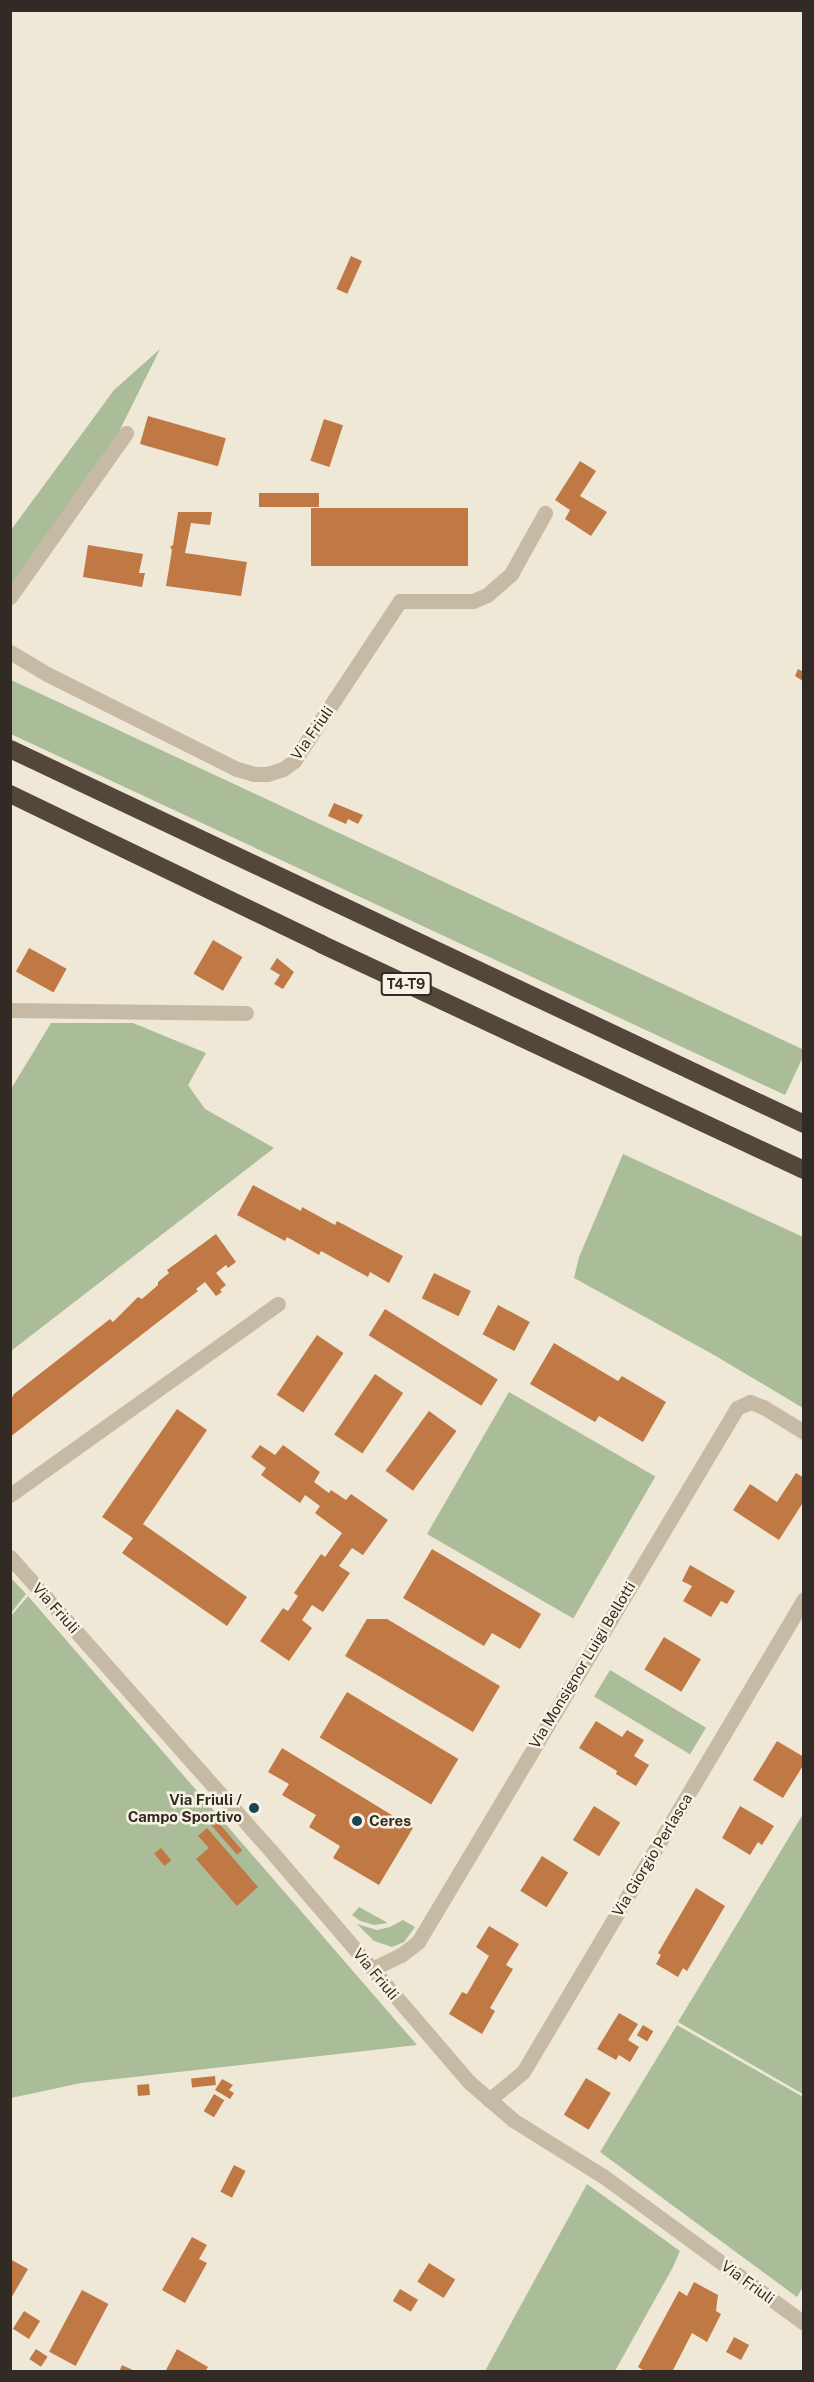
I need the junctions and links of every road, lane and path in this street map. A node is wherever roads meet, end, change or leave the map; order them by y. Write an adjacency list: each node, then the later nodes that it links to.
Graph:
1 (126, 433): 3 (street)
2 (545, 513): 4 (street, Via Friuli)
3 (10, 597)
4 (10, 652)
5 (10, 749): 9 (highway)
6 (10, 794): 10 (highway, T4-T9)
7 (10, 1010): 8 (street)
8 (246, 1013)
9 (804, 1124)
10 (804, 1170)
11 (278, 1304): 13 (street)
12 (804, 1432): 16 (street, Via Monsignor Luigi Bellotti)
13 (10, 1495)
14 (10, 1557): 16 (street, Via Friuli)
15 (804, 1599): 17 (street, Via Giorgio Perlasca)
16 (372, 1970): 17 (street, Via Friuli)
17 (489, 2100): 18 (street, Via Friuli)
18 (804, 2323)

